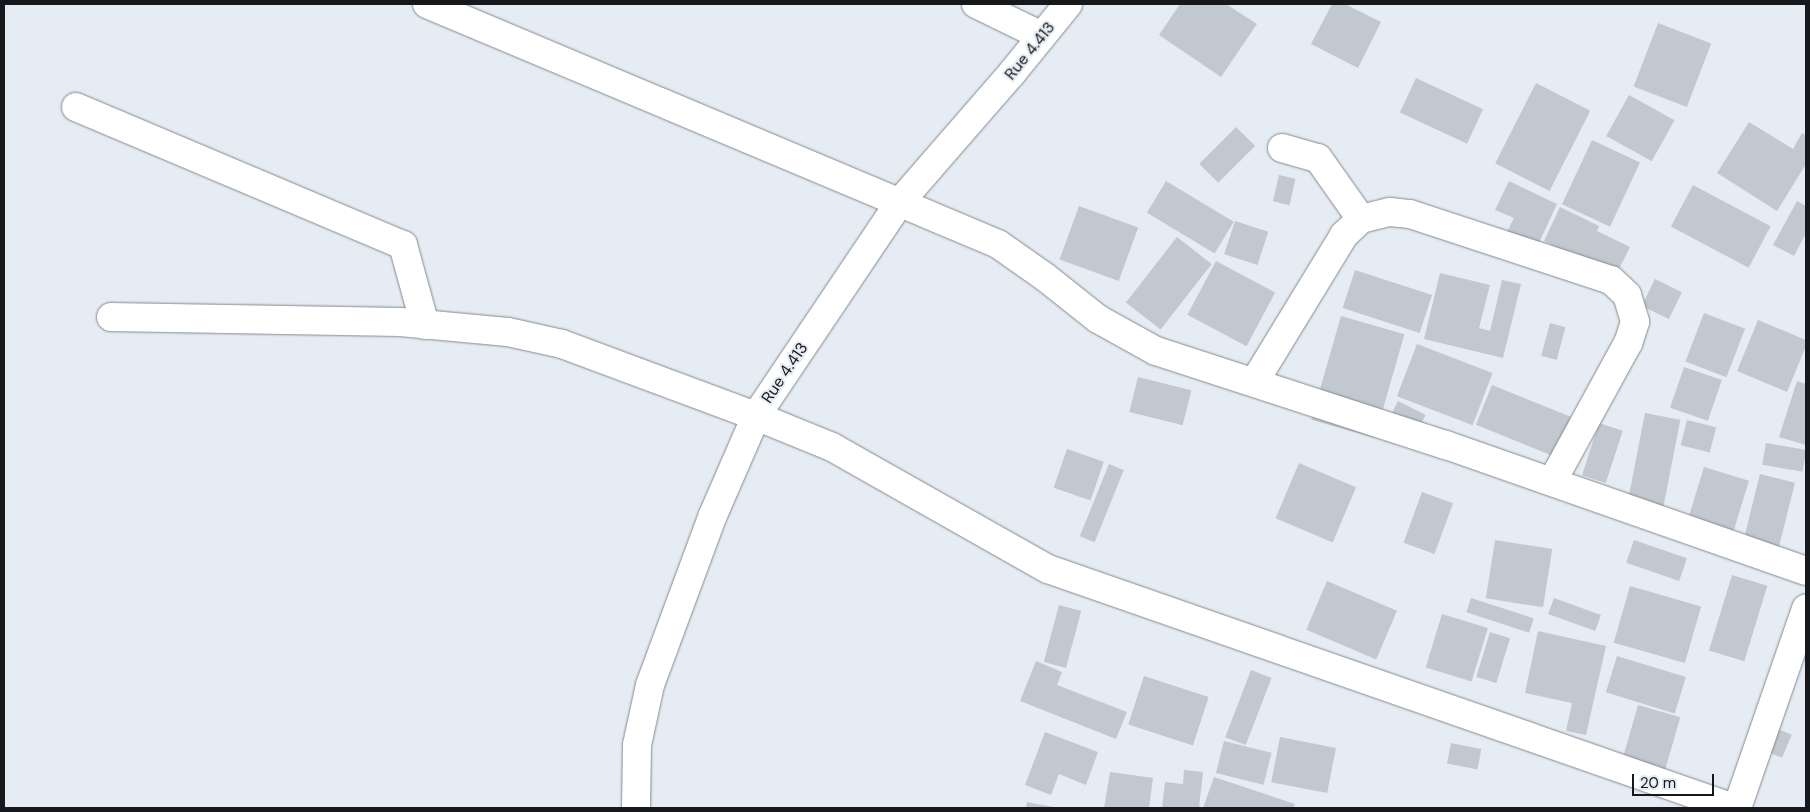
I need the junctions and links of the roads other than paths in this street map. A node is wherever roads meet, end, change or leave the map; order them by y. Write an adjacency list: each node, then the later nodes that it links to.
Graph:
1 (427, 4): 7 (street)
2 (976, 4): 4 (street)
3 (1068, 4): 4 (street, Rue 4.413)
4 (1042, 36): 7 (street, Rue 4.413)
5 (76, 107): 10 (street)
6 (1282, 148): 8 (street)
7 (899, 203): 11 (street); 12 (street, Rue 4.413)
8 (1361, 219): 11 (street); 13 (street)
9 (111, 317): 10 (street)
10 (425, 325): 12 (street)
11 (1255, 381): 13 (street)
12 (756, 416): 16 (street, Rue 4.413); 17 (street)
13 (1552, 482): 14 (street)
14 (1806, 571)
15 (1806, 609): 17 (street)
16 (636, 808)
17 (1735, 808)

